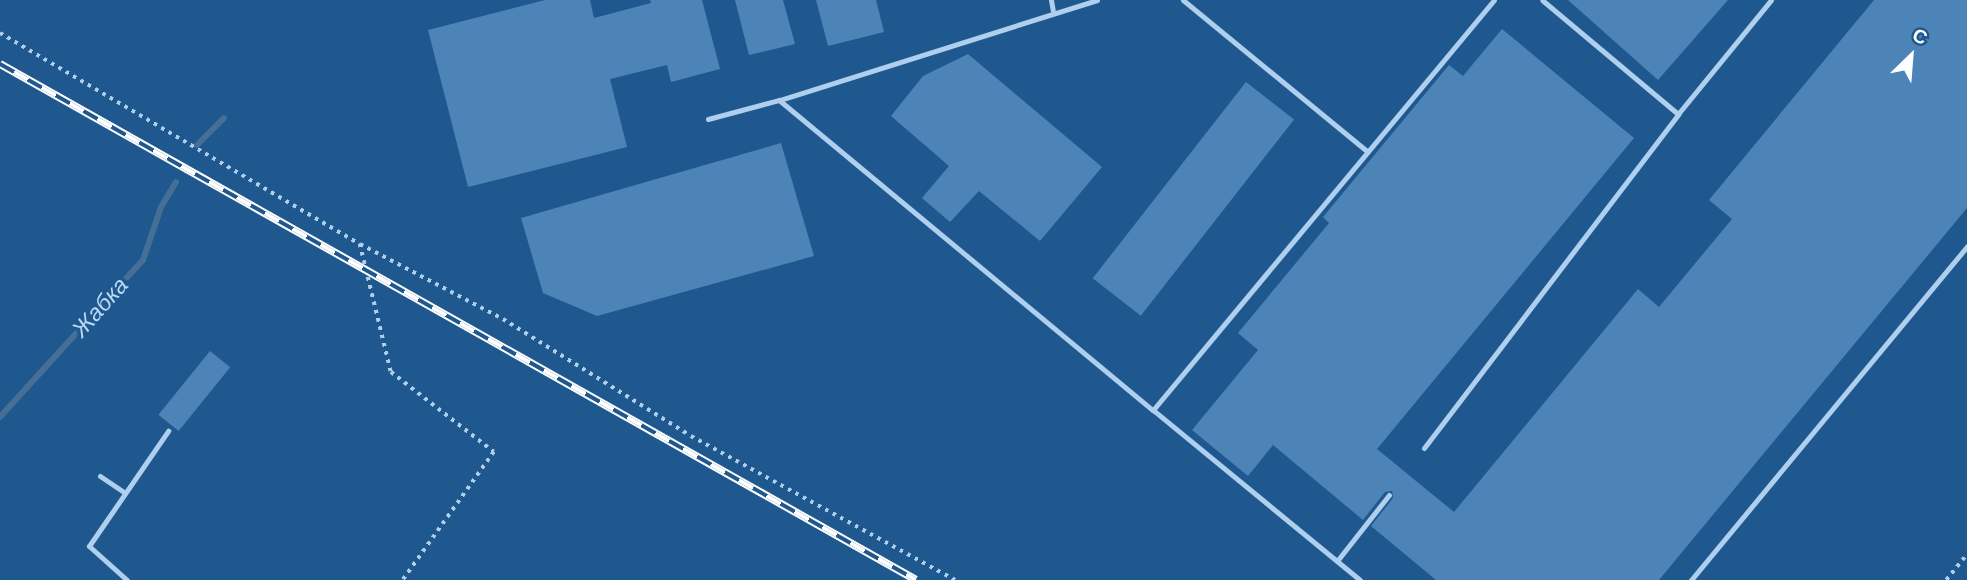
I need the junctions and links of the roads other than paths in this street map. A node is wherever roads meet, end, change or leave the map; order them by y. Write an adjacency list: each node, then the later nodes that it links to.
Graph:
1 (1051, 0): 7 (lane)
2 (1097, 0): 7 (lane)
3 (1183, 0): 11 (lane)
4 (1494, 0): 11 (lane)
5 (1542, 0): 9 (lane)
6 (1771, 0): 9 (lane)
7 (1053, 11): 8 (lane)
8 (779, 100): 10 (lane); 13 (lane)
9 (1678, 114): 15 (lane)
10 (708, 119)
11 (1368, 152): 13 (lane)
12 (1967, 246): 22 (lane)
13 (1153, 410): 19 (lane)
14 (168, 431): 17 (lane)
15 (1424, 447)
16 (100, 476): 17 (lane)
17 (125, 493): 20 (lane)
18 (1389, 495): 19 (lane)
19 (1337, 561): 21 (lane)
20 (127, 580)
21 (1360, 580)
22 (1691, 580)

